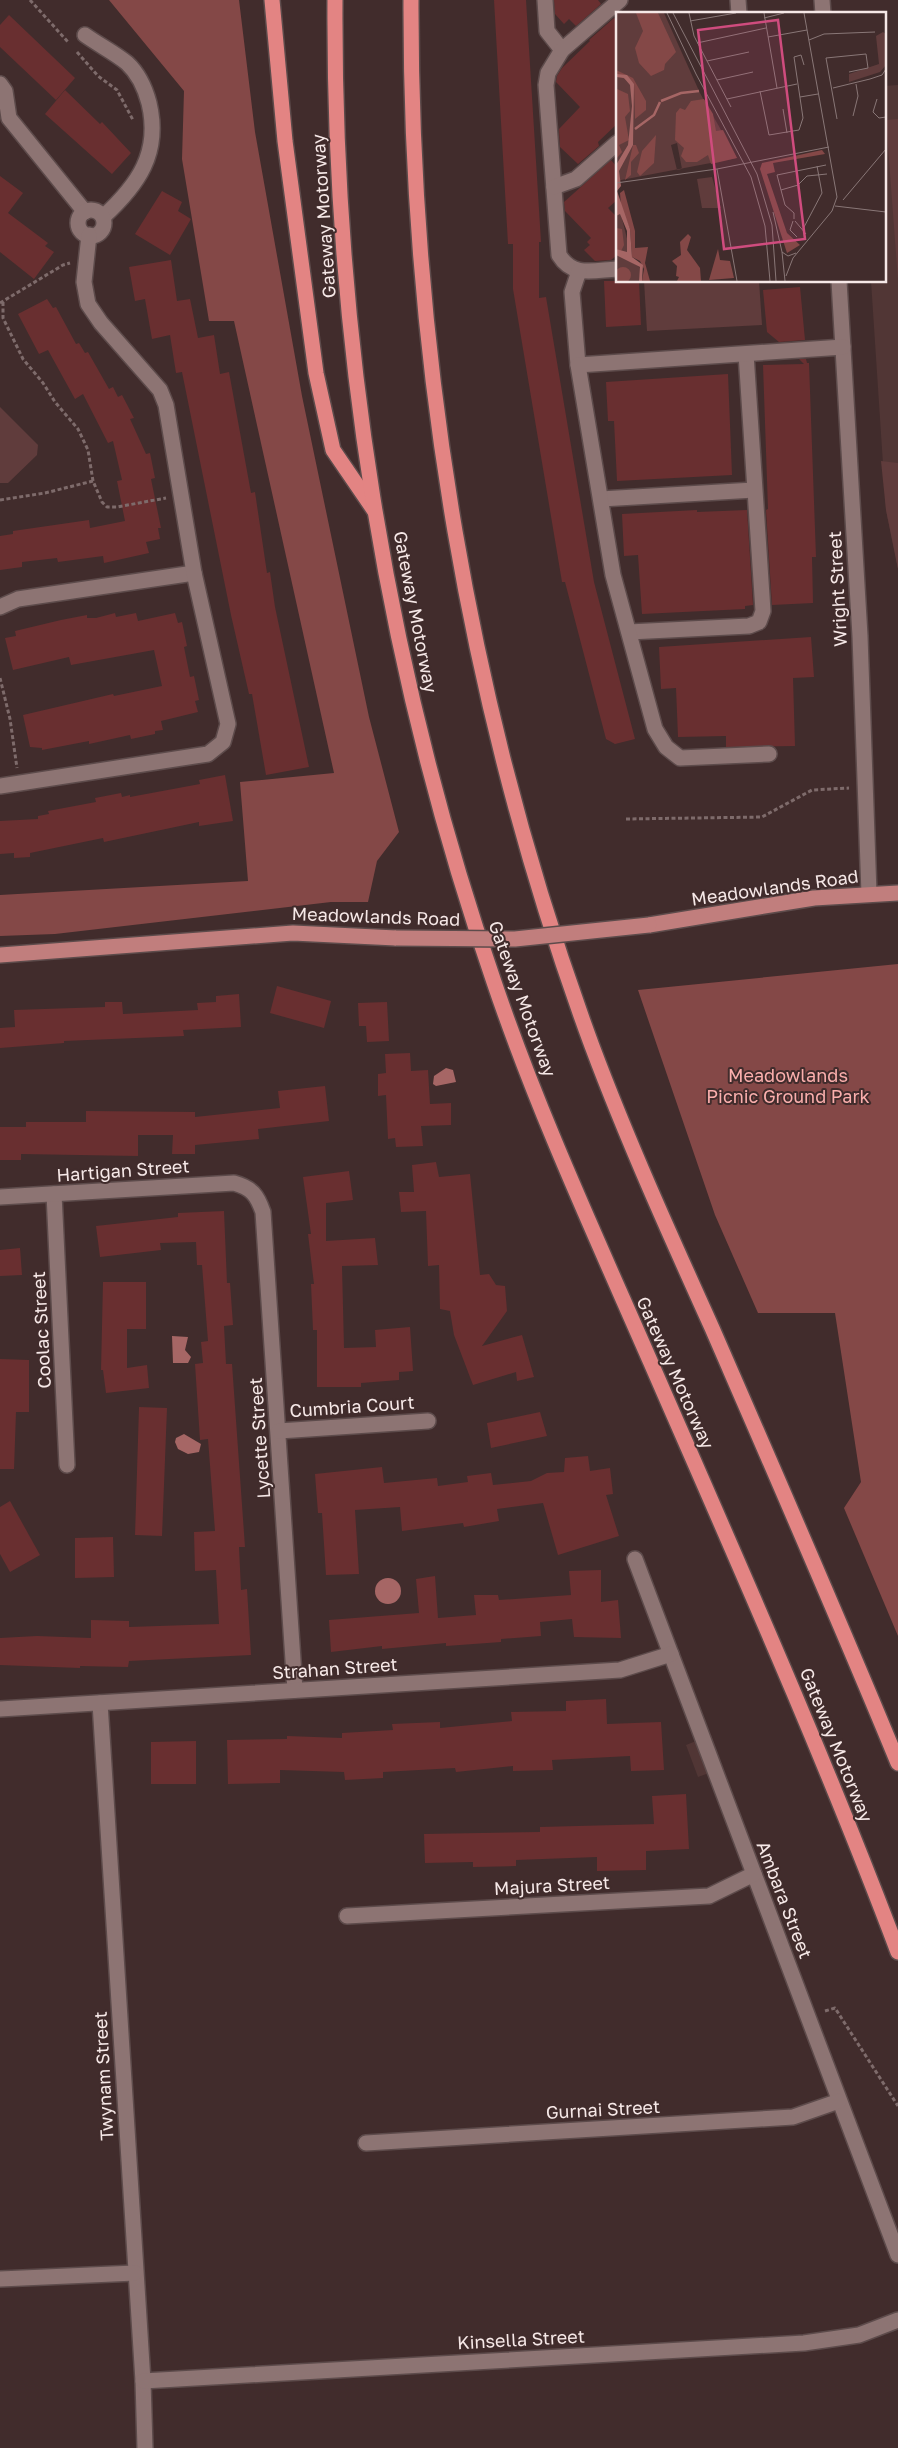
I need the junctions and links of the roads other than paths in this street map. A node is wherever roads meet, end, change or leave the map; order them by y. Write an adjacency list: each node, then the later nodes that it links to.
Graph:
1 (272, 0): 23 (highway)
2 (335, 0): 23 (highway, Gateway Motorway)
3 (410, 0): 43 (highway)
4 (545, 0): 7 (street)
5 (620, 0): 7 (street)
6 (86, 35): 13 (street)
7 (562, 50): 11 (street)
8 (0, 84): 9 (street)
9 (5, 122): 12 (street)
10 (616, 144): 11 (street)
11 (554, 187): 16 (street)
12 (85, 212): 13 (street); 14 (street)
13 (102, 217): 14 (street)
14 (89, 235): 24 (street)
15 (616, 269): 16 (street)
16 (579, 271): 20 (street)
17 (840, 282): 18 (street, Wright Street)
18 (843, 347): 19 (street); 30 (street, Wright Street)
19 (746, 354): 20 (street); 21 (street)
20 (578, 365): 22 (street)
21 (754, 490): 22 (street); 26 (street)
22 (601, 499): 26 (street)
23 (376, 514): 46 (highway, Gateway Motorway)
24 (194, 573): 25 (street); 28 (street)
25 (0, 607)
26 (630, 632): 27 (street)
27 (769, 754)
28 (0, 786)
29 (898, 893): 30 (main road, Meadowlands Road)
30 (869, 894): 31 (main road, Meadowlands Road, bridge)
31 (0, 955)
32 (249, 1187): 33 (street, Hartigan Street); 36 (street, Lycette Street)
33 (54, 1194): 34 (street, Hartigan Street); 37 (street, Coolac Street)
34 (0, 1197)
35 (428, 1421): 36 (street, Cumbria Court)
36 (279, 1431): 40 (street, Lycette Street)
37 (67, 1465)
38 (635, 1559): 39 (street, Ambara Street)
39 (671, 1654): 40 (street, Strahan Street); 44 (street, Ambara Street)
40 (295, 1690): 41 (street, Strahan Street)
41 (100, 1703): 42 (street, Strahan Street); 50 (street, Twynam Street)
42 (0, 1709)
43 (898, 1763)
44 (754, 1874): 45 (street, Majura Street); 47 (street, Ambara Street)
45 (348, 1916)
46 (898, 1952)
47 (839, 2101): 48 (street, Gurnai Street); 49 (street, Ambara Street)
48 (366, 2142)
49 (898, 2255)
50 (135, 2273): 51 (street); 53 (street, Twynam Street)
51 (0, 2279)
52 (898, 2320): 53 (street, Kinsella Street)
53 (143, 2381): 54 (street, Twynam Street)
54 (145, 2448)

